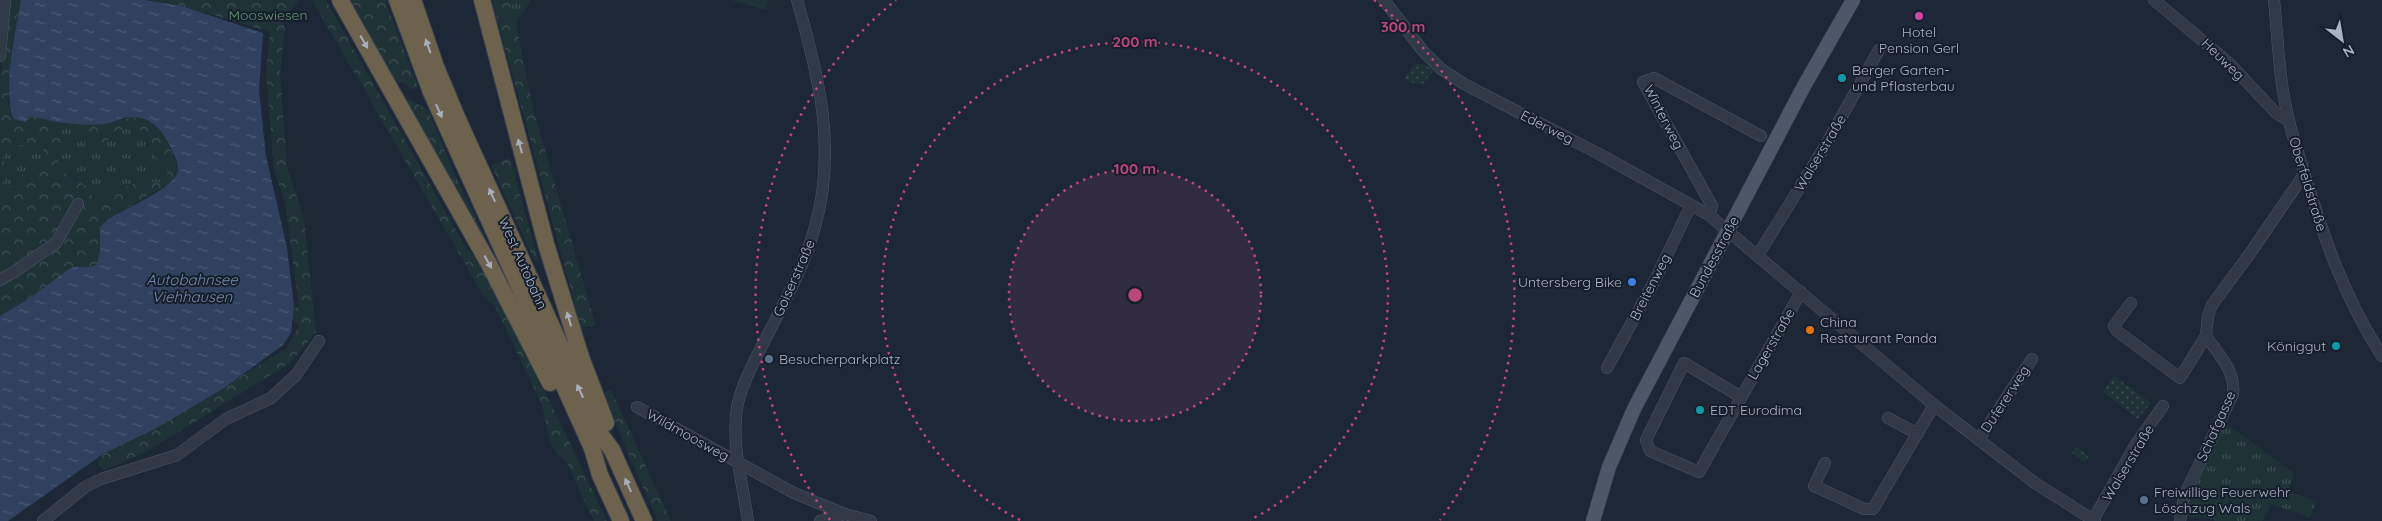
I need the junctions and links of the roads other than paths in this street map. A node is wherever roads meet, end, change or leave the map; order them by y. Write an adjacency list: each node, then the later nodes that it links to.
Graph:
1 (5, 0): 12 (street)
2 (340, 0): 39 (highway, one-way to 39)
3 (397, 0): 39 (highway, West Autobahn, one-way to 39)
4 (413, 0): 36 (highway, West Autobahn, one-way to 4)
5 (482, 0): 36 (highway, one-way to 5)
6 (797, 0): 37 (street, Goiserstraße)
7 (1384, 0): 17 (street, Ederweg)
8 (1853, 0): 19 (main road, Bundesstraße)
9 (2154, 0): 13 (street, Heuweg)
10 (2274, 0): 13 (street, Oberfeldstraße)
11 (1879, 50): 20 (street, Walserstraße)
12 (0, 56)
13 (2289, 121): 15 (street, Oberfeldstraße)
14 (1761, 136): 18 (street, Winterweg)
15 (2304, 173): 24 (street); 26 (street, Oberfeldstraße)
16 (78, 204): 21 (street)
17 (1690, 205): 18 (street, Ederweg); 28 (street, Breitenweg)
18 (1709, 214): 19 (street, Ederweg)
19 (1728, 232): 20 (street, Walserstraße); 47 (main road, Bundesstraße)
20 (1758, 255): 22 (street, Walserstraße)
21 (0, 280)
22 (1801, 292): 29 (street, Lagerstraße); 30 (street, Walserstraße)
23 (2131, 303): 24 (street)
24 (2206, 336): 49 (street, Schafgasse)
25 (319, 341): 41 (street)
26 (2382, 356)
27 (2032, 359): 35 (street, Dufererweg)
28 (1607, 368)
29 (1741, 397): 29 (street, Lagerstraße)
30 (1934, 406): 34 (street); 35 (street, Walserstraße)
31 (2163, 406): 48 (street, Walserstraße)
32 (637, 407): 37 (street, Wildmoosweg)
33 (1888, 418): 34 (street)
34 (1918, 434): 38 (street)
35 (1979, 439): 48 (street, Walserstraße)
36 (612, 450): 43 (highway, West Autobahn, one-way to 36)
37 (738, 463): 40 (street, Wildmoosweg); 44 (street, Goiserstraße)
38 (1825, 463)
39 (600, 475): 42 (highway, West Autobahn)
40 (845, 514): 45 (street); 46 (street, Wildmoosweg)
41 (42, 521)
42 (621, 521)
43 (644, 521)
44 (748, 521)
45 (820, 521)
46 (871, 521)
47 (1593, 521)
48 (2094, 521)
49 (2180, 521)

